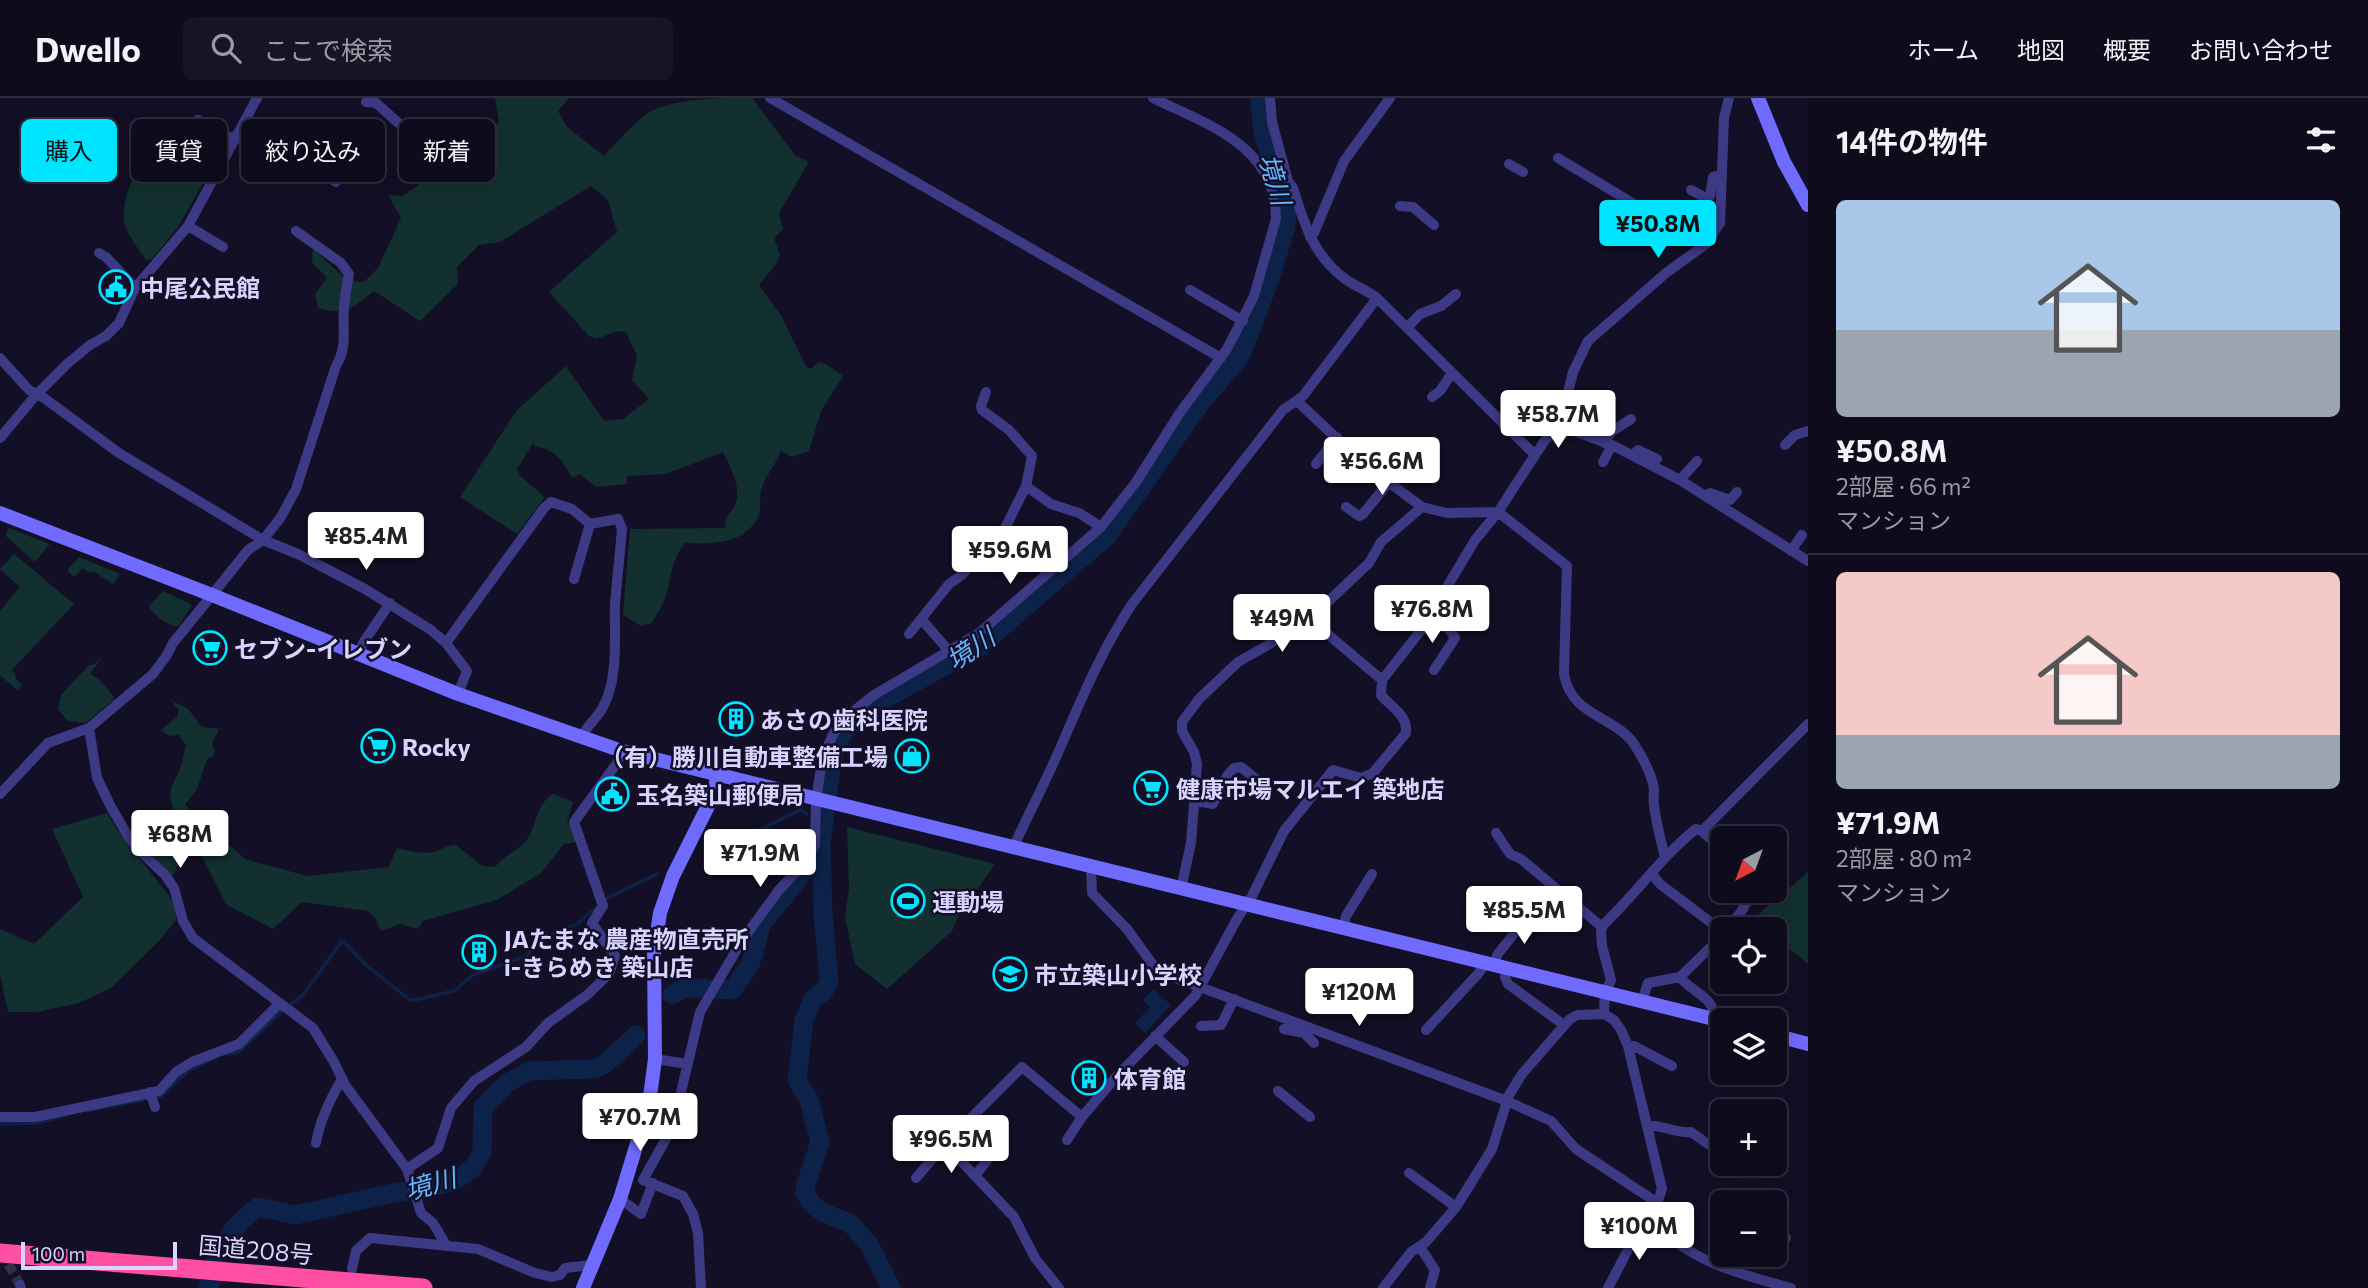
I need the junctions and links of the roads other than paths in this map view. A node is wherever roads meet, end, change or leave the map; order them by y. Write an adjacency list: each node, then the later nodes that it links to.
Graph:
1 (257, 98): 11 (street)
2 (770, 98): 36 (street)
3 (1153, 98): 18 (street)
4 (1270, 98): 17 (street)
5 (1390, 98): 25 (street)
6 (1729, 98): 16 (street)
7 (1758, 98): 20 (street)
8 (366, 102): 9 (street)
9 (399, 123)
10 (227, 136): 11 (street)
11 (236, 137): 12 (street); 23 (street)
12 (241, 138)
13 (1558, 158): 27 (street)
14 (1509, 164): 15 (street)
15 (1523, 172)
16 (1723, 178): 19 (street); 27 (street)
17 (1286, 182): 18 (street); 25 (street)
18 (1272, 188): 33 (street)
19 (1691, 190)
20 (1808, 205)
21 (1400, 206): 22 (street)
22 (1434, 225)
23 (188, 226): 26 (street); 29 (street)
24 (296, 230): 67 (street)
25 (1310, 237): 32 (street)
26 (223, 247)
27 (1702, 247): 43 (street)
28 (99, 253): 29 (street)
29 (135, 288): 39 (street)
30 (1190, 290): 33 (street)
31 (1456, 294): 34 (street)
32 (1377, 298): 34 (street); 41 (street)
33 (1243, 321): 36 (street)
34 (1408, 327): 37 (street)
35 (0, 358): 39 (street)
36 (1221, 358): 65 (street)
37 (1452, 373): 40 (street); 49 (street)
38 (986, 392): 57 (street)
39 (36, 395): 46 (street); 67 (street)
40 (1432, 397)
41 (1298, 402): 45 (street); 95 (street)
42 (1631, 419): 47 (street)
43 (1560, 426): 47 (street); 49 (street)
44 (1808, 431): 48 (street)
45 (1337, 437): 54 (street); 56 (street)
46 (0, 438)
47 (1608, 444): 50 (street); 53 (street)
48 (1784, 444)
49 (1535, 455): 62 (street)
50 (1633, 456): 51 (street); 55 (street)
51 (1657, 459)
52 (1697, 461): 55 (street)
53 (1603, 462)
54 (1316, 464)
55 (1681, 480): 59 (street)
56 (1388, 482): 60 (street); 61 (street)
57 (1026, 486): 65 (street); 75 (street)
58 (1737, 492): 59 (street)
59 (1706, 497): 68 (street)
60 (1422, 507): 62 (street); 73 (street)
61 (1346, 508)
62 (1498, 512): 74 (street); 96 (street)
63 (0, 513): 71 (street)
64 (590, 524): 70 (street); 77 (street); 85 (street)
65 (1101, 527): 78 (street)
66 (1802, 535): 68 (street)
67 (262, 540): 71 (street); 72 (street)
68 (1791, 551): 69 (street)
69 (1808, 561)
70 (574, 579)
71 (212, 595): 79 (street); 84 (street)
72 (390, 603): 77 (street); 79 (street)
73 (1317, 612): 81 (street); 91 (street)
74 (1428, 619): 80 (street); 81 (street)
75 (922, 620): 76 (street); 78 (street)
76 (909, 634)
77 (446, 643): 82 (street)
78 (949, 651): 90 (street)
79 (359, 654): 82 (street)
80 (1434, 670)
81 (1382, 680): 101 (street)
82 (458, 694): 85 (street)
83 (1808, 724): 92 (street)
84 (89, 728): 89 (street); 113 (street)
85 (581, 738): 86 (street)
86 (622, 751): 87 (street); 142 (street)
87 (718, 776): 90 (street); 126 (street)
88 (1257, 780): 91 (street)
89 (0, 794)
90 (825, 801): 95 (street); 128 (street)
91 (1196, 801): 100 (street)
92 (1702, 831): 94 (street); 96 (street)
93 (1496, 833): 104 (street)
94 (1710, 838)
95 (1014, 846): 97 (street)
96 (1665, 858): 99 (street)
97 (1091, 866): 100 (street); 109 (street)
98 (1373, 874): 105 (street)
99 (1652, 874): 103 (street); 104 (street)
100 (1181, 889): 101 (street)
101 (1247, 906): 105 (street); 109 (street)
102 (1528, 916): 107 (street)
103 (1710, 924)
104 (1602, 927): 110 (street)
105 (1343, 928): 107 (street)
106 (1710, 946): 108 (street)
107 (1496, 964): 110 (street); 117 (street); 120 (street)
108 (1680, 977): 112 (street); 114 (street)
109 (1200, 988): 111 (street); 121 (street)
110 (1605, 992): 112 (street); 115 (street)
111 (1234, 999): 118 (street); 132 (street)
112 (1642, 1001): 116 (street)
113 (284, 1006): 130 (street); 133 (street)
114 (1714, 1008)
115 (1604, 1014): 117 (street); 125 (street)
116 (1710, 1018)
117 (1564, 1025): 132 (street)
118 (1201, 1026)
119 (1284, 1029): 123 (street)
120 (1426, 1030)
121 (1155, 1036): 127 (street); 134 (street)
122 (1787, 1038): 124 (street)
123 (1314, 1043)
124 (1808, 1044)
125 (1628, 1046): 129 (street); 136 (street)
126 (654, 1059): 128 (street); 147 (street)
127 (1184, 1062)
128 (687, 1064): 146 (street)
129 (1672, 1066)
130 (342, 1079): 138 (street); 142 (street)
131 (1278, 1091): 135 (street)
132 (1507, 1101): 148 (street); 149 (street)
133 (0, 1117)
134 (1082, 1117): 137 (street); 139 (street)
135 (1310, 1117)
136 (1647, 1126): 140 (street); 148 (street)
137 (1068, 1140)
138 (316, 1143)
139 (946, 1144): 144 (street); 145 (street)
140 (1710, 1145)
141 (995, 1150): 144 (street)
142 (407, 1169): 151 (street)
143 (1409, 1172): 149 (street)
144 (975, 1176): 159 (street)
145 (916, 1178)
146 (653, 1183): 147 (street); 158 (street)
147 (620, 1199): 154 (street)
148 (1658, 1204): 150 (street)
149 (1456, 1207): 152 (street)
150 (1652, 1219): 162 (street); 163 (street)
151 (446, 1245): 154 (street); 155 (street)
152 (1420, 1247): 160 (street); 161 (street)
153 (0, 1253): 156 (highway, 国道208号)
154 (591, 1265): 157 (street)
155 (352, 1269)
156 (423, 1288)
157 (583, 1288)
158 (701, 1288)
159 (1059, 1288)
160 (1382, 1288)
161 (1430, 1288)
162 (1608, 1288)
163 (1791, 1288)

